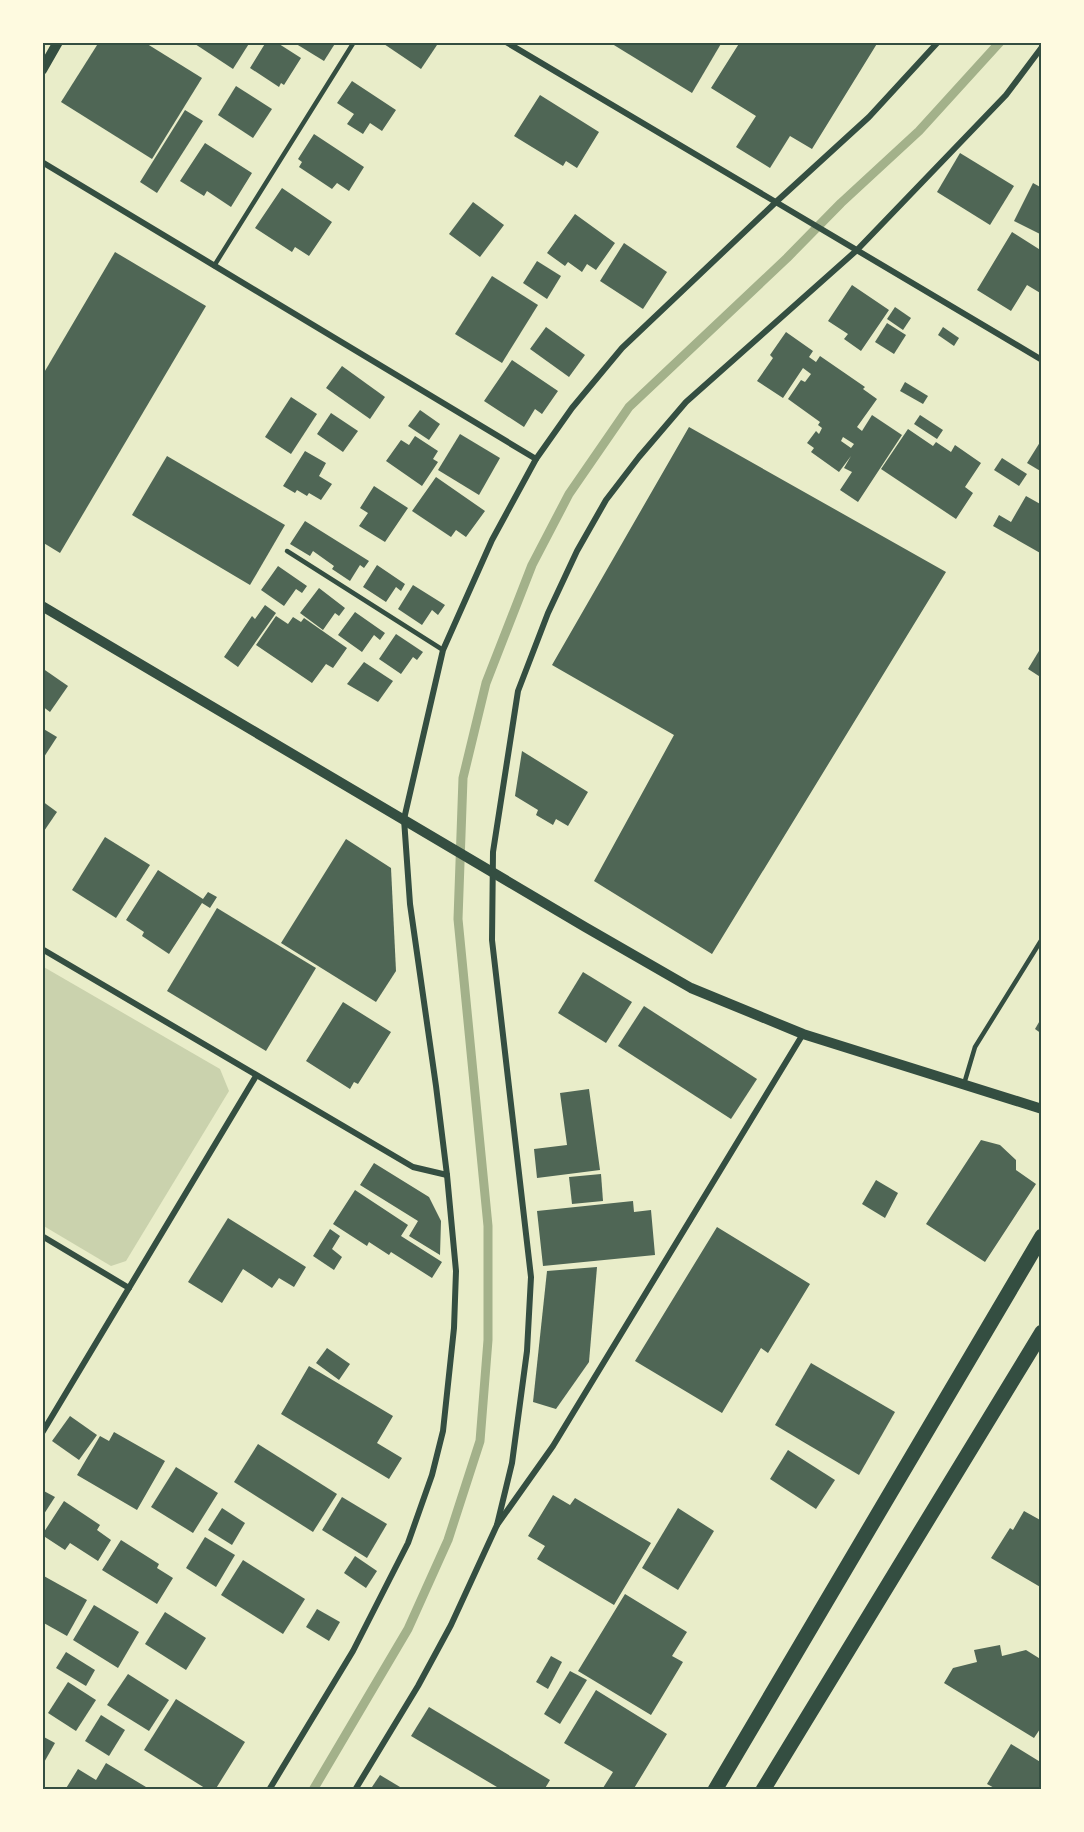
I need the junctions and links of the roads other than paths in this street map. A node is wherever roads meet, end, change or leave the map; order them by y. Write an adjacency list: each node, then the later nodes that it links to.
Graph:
1 (58, 42): 6 (street)
2 (354, 42): 10 (lane)
3 (506, 42): 8 (street)
4 (938, 42): 8 (street)
5 (1042, 47): 9 (street)
6 (42, 70)
7 (42, 162): 10 (street)
8 (776, 202): 9 (street); 12 (street)
9 (857, 250): 11 (street); 17 (street)
10 (214, 266): 12 (street)
11 (1042, 360)
12 (536, 459): 15 (street)
13 (287, 551): 15 (lane)
14 (42, 606): 16 (street)
15 (442, 651): 16 (street)
16 (404, 819): 17 (street); 24 (street)
17 (492, 872): 20 (street); 30 (street)
18 (1042, 939): 22 (lane)
19 (42, 949): 21 (street)
20 (803, 1034): 22 (street); 30 (street)
21 (256, 1076): 24 (street); 27 (street)
22 (964, 1084): 23 (street)
23 (1042, 1109)
24 (447, 1175): 31 (street)
25 (42, 1236): 27 (street)
26 (1042, 1236): 33 (main road)
27 (129, 1288): 29 (street)
28 (1042, 1332): 34 (main road)
29 (42, 1433)
30 (497, 1525): 32 (street)
31 (269, 1790)
32 (355, 1790)
33 (715, 1790)
34 (764, 1790)

